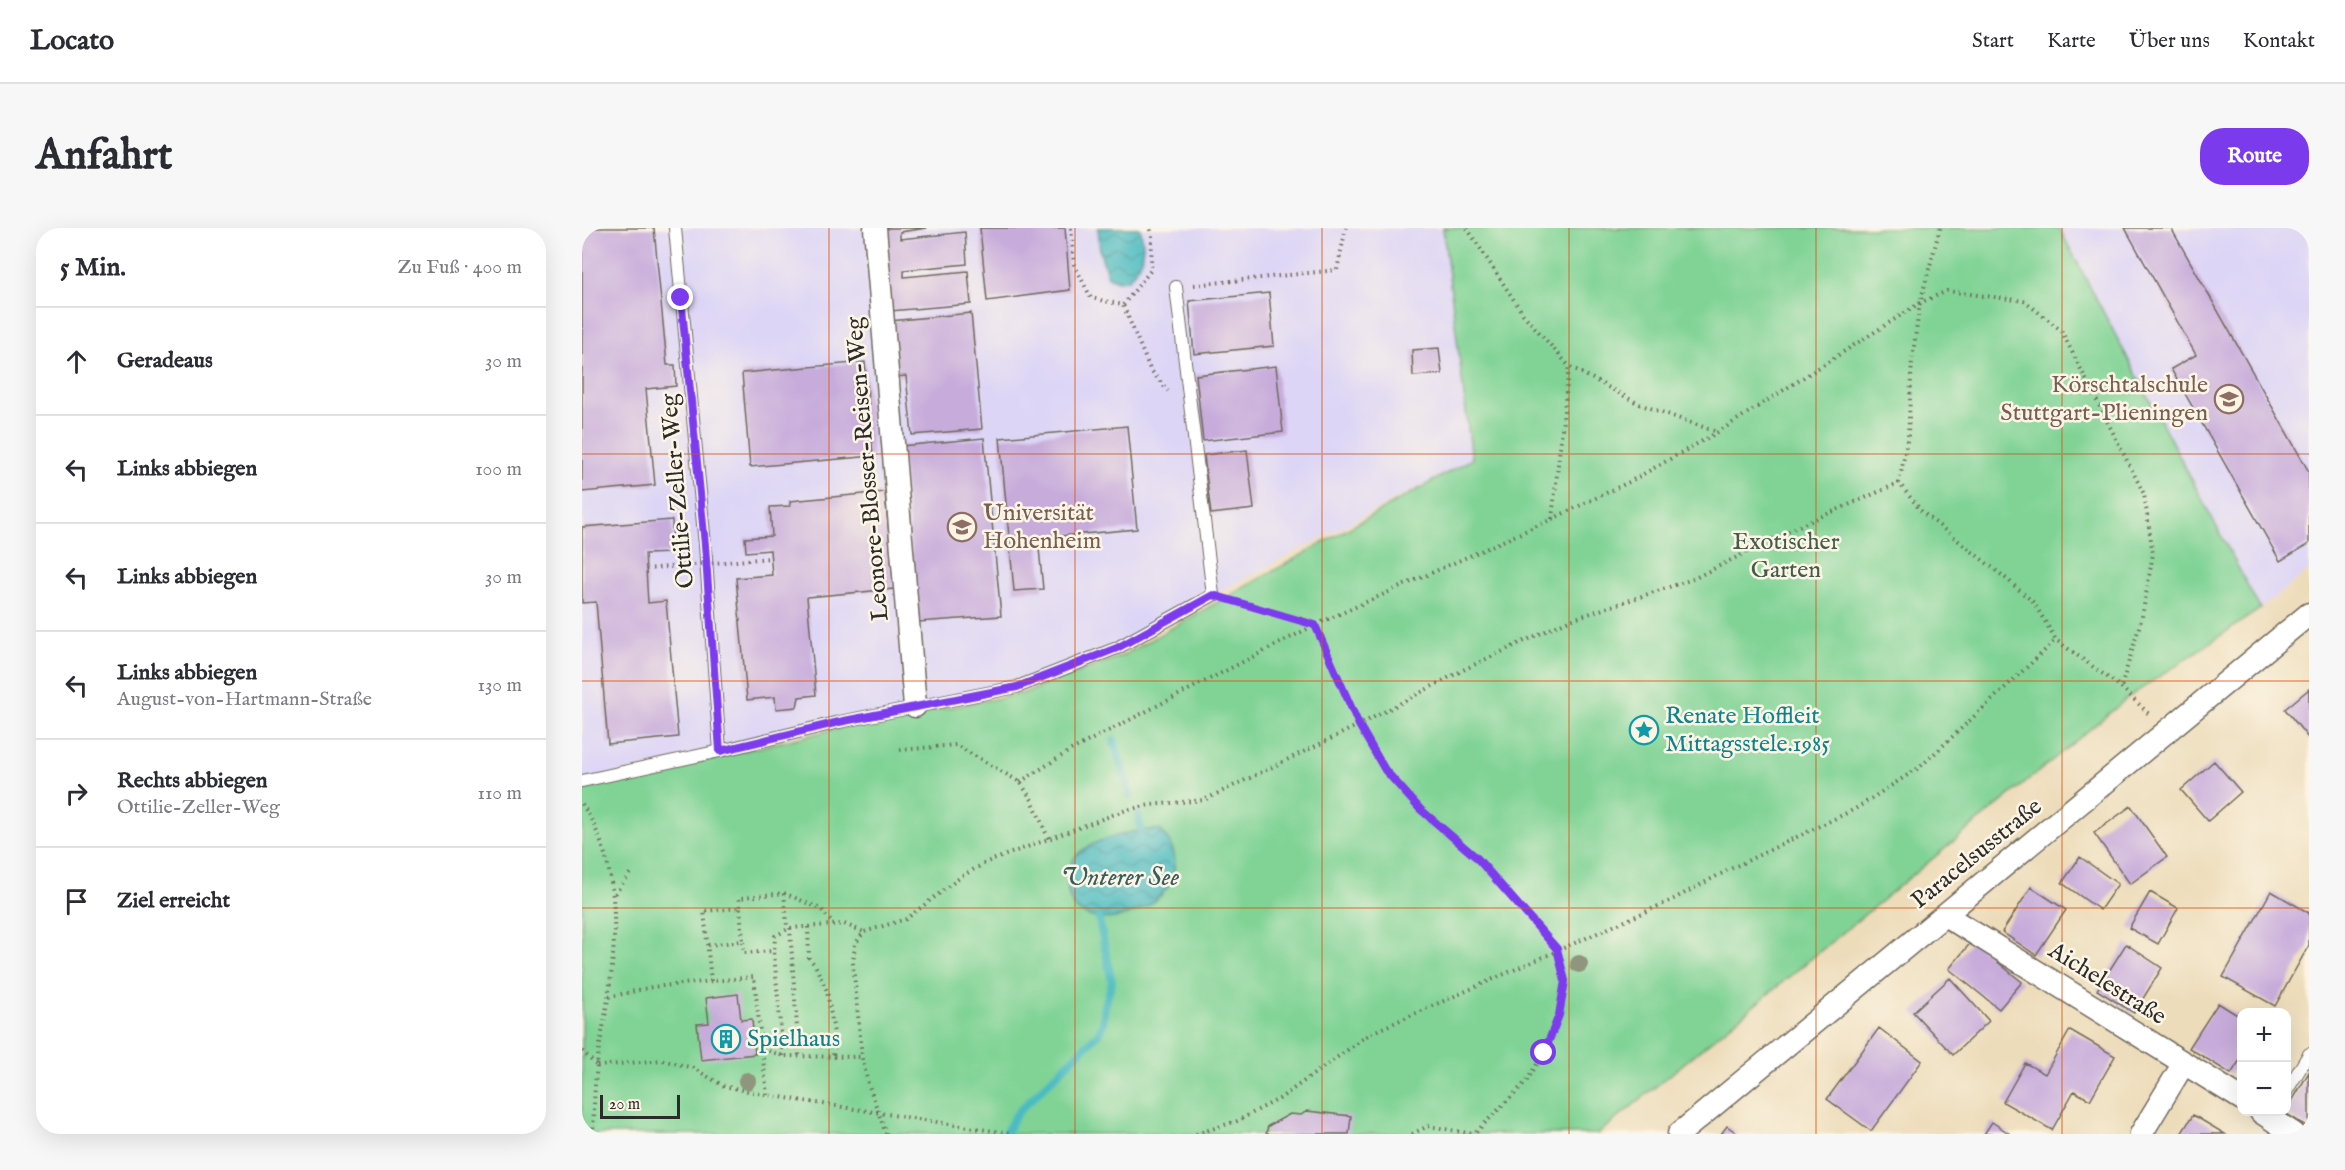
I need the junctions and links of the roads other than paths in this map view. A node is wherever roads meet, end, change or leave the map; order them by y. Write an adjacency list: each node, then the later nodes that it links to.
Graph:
1 (675, 228): 6 (lane, Ottilie-Zeller-Weg)
2 (875, 228): 5 (street, Leonore-Blosser-Reisen-Weg)
3 (1176, 286): 5 (lane)
4 (2309, 614): 8 (street, Paracelsusstraße)
5 (915, 706): 6 (lane)
6 (720, 751): 7 (lane)
7 (582, 781)
8 (1945, 915): 10 (street, Aichelestraße); 14 (street, Paracelsusstraße)
9 (2309, 1054): 11 (lane)
10 (2184, 1063): 12 (street, Aichelestraße); 15 (street)
11 (2291, 1084)
12 (2237, 1096)
13 (2272, 1116): 16 (street)
14 (1679, 1134)
15 (2141, 1134)
16 (2294, 1134)

